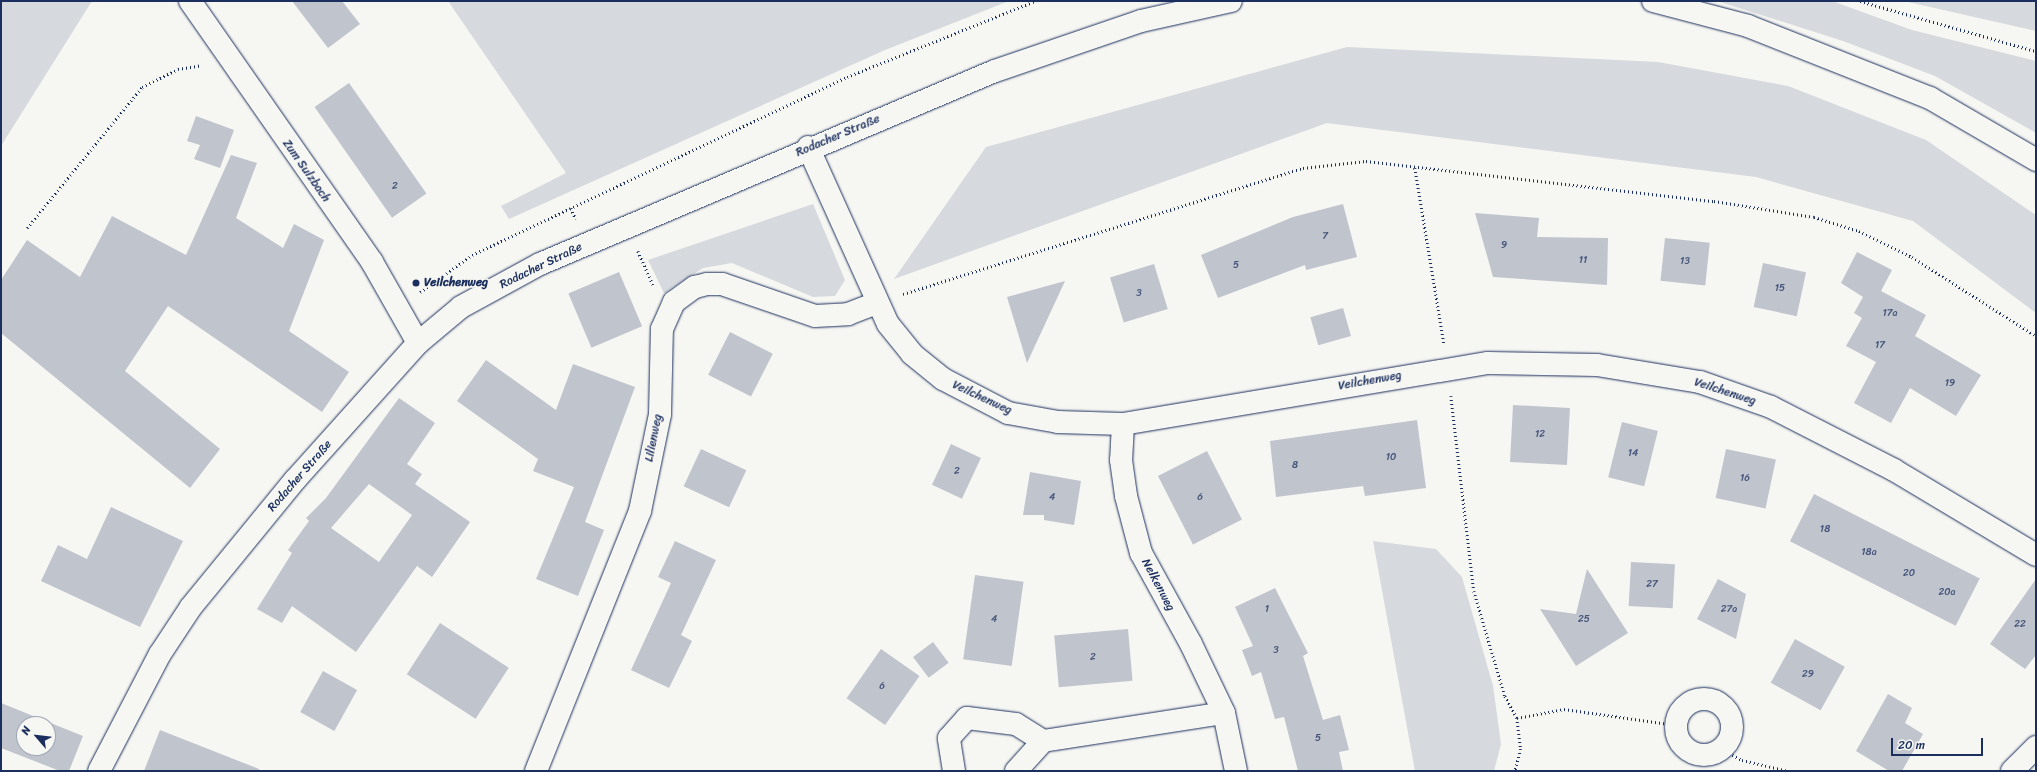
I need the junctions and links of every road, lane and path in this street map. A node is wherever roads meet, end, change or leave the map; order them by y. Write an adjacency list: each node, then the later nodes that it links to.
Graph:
1 (190, 1): 7 (street, Zum Sulzbach)
2 (1034, 1): 15 (path)
3 (1231, 1): 8 (street, Rodacher Straße)
4 (1654, 1): 9 (street)
5 (1860, 1): 6 (path)
6 (2036, 51)
7 (229, 61): 11 (path); 15 (street, Zum Sulzbach)
8 (808, 147): 13 (street, Veilchenweg); 17 (street, Rodacher Straße)
9 (2036, 160)
10 (1415, 168): 13 (path); 16 (path); 18 (path)
11 (27, 228)
12 (632, 253): 14 (path)
13 (876, 302): 14 (street); 19 (street, Veilchenweg)
14 (666, 315): 29 (street, Lilienweg)
15 (400, 316): 17 (street, Zum Sulzbach)
16 (2036, 336)
17 (418, 343): 28 (street, Rodacher Straße)
18 (1448, 368): 19 (street, Veilchenweg); 20 (street, Veilchenweg); 22 (path)
19 (1123, 424): 21 (street, Nelkenweg)
20 (2036, 555)
21 (1224, 713): 24 (street); 32 (street, Nelkenweg)
22 (1517, 718): 23 (path); 33 (path)
23 (1676, 725): 26 (street); 27 (street)
24 (1043, 741): 30 (street); 31 (street)
25 (2036, 747): 35 (street)
26 (1722, 749): 27 (street); 34 (path)
27 (1703, 763)
28 (99, 771)
29 (536, 771)
30 (954, 771)
31 (1016, 771)
32 (1236, 771)
33 (1515, 771)
34 (1788, 771)
35 (2012, 771)

